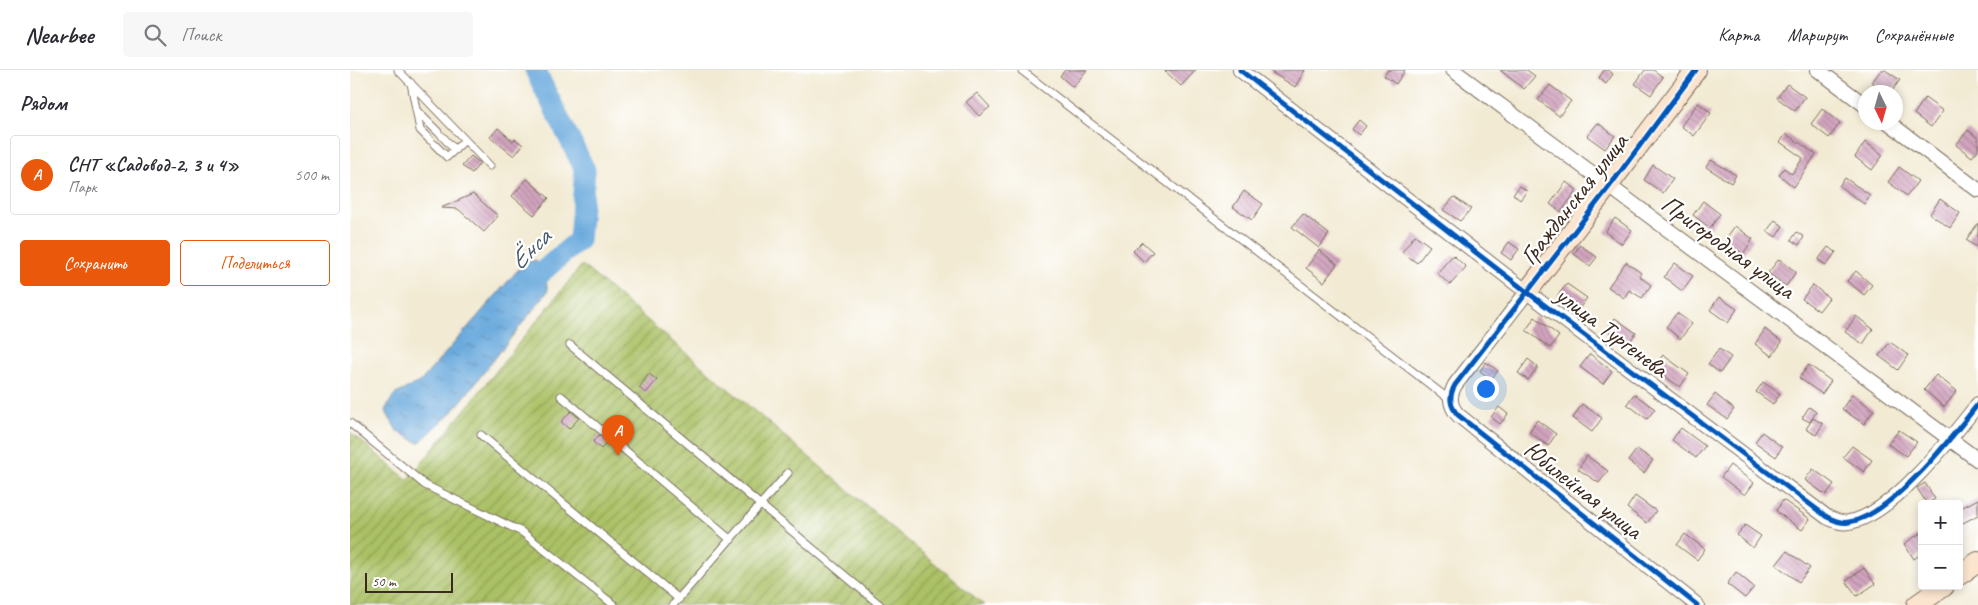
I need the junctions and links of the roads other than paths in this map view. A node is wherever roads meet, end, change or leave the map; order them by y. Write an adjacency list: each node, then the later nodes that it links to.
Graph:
1 (398, 70): 7 (lane)
2 (1021, 70): 19 (lane)
3 (1240, 70): 16 (street, улица Тургенева)
4 (1453, 70): 14 (street, Пригородная улица)
5 (1696, 70): 14 (street, Гражданская улица)
6 (1818, 70): 8 (street)
7 (410, 83): 9 (lane); 11 (lane)
8 (1858, 100)
9 (416, 110): 12 (lane); 12 (lane)
10 (1899, 130): 15 (street)
11 (465, 140): 12 (lane); 13 (lane)
12 (455, 150)
13 (490, 166)
14 (1608, 187): 16 (street, Гражданская улица); 23 (street, Пригородная улица)
15 (1978, 190)
16 (1527, 292): 19 (street, Гражданская улица); 23 (street, улица Тургенева)
17 (570, 345): 26 (lane)
18 (561, 396): 27 (lane)
19 (1450, 400): 35 (street, Юбилейная улица)
20 (1978, 404): 23 (street)
21 (350, 423): 32 (lane)
22 (481, 435): 31 (lane)
23 (1950, 439): 24 (street, Пригородная улица)
24 (1978, 460)
25 (788, 473): 26 (lane)
26 (761, 505): 27 (lane); 34 (lane)
27 (732, 540): 31 (lane)
28 (1978, 562): 29 (street)
29 (1963, 573)
30 (1938, 590): 36 (street)
31 (679, 599): 33 (lane)
32 (614, 605)
33 (673, 605)
34 (880, 605)
35 (1697, 605)
36 (1917, 605)

